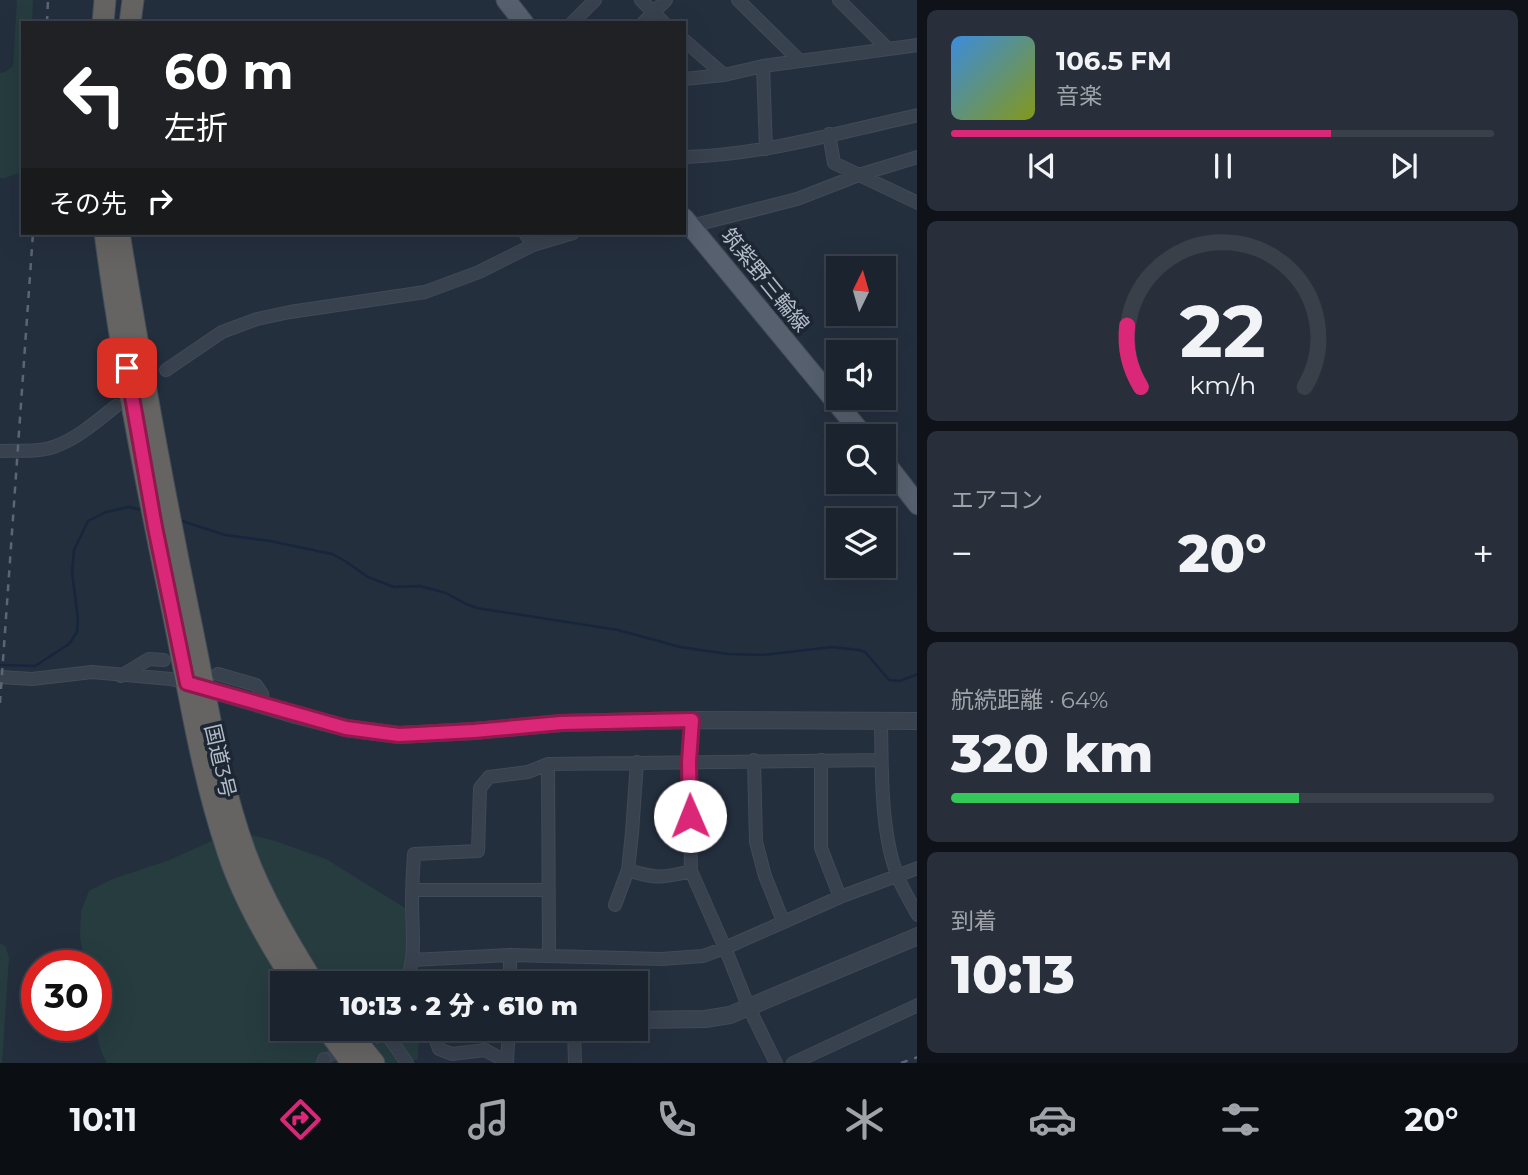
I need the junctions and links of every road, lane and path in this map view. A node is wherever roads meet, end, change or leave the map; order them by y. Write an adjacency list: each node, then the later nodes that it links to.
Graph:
1 (94, 0): 12 (highway)
2 (105, 0): 13 (highway)
3 (120, 0): 14 (highway)
4 (133, 0): 15 (highway)
5 (506, 0): 16 (main road)
6 (595, 0): 17 (street)
7 (641, 0): 11 (street)
8 (666, 0): 11 (street)
9 (738, 0): 23 (street)
10 (839, 0): 22 (street)
11 (654, 13): 18 (street); 19 (street)
12 (94, 21)
13 (103, 21)
14 (118, 21)
15 (130, 21)
16 (522, 21)
17 (574, 21)
18 (645, 21)
19 (662, 21)
20 (686, 42): 25 (street)
21 (917, 45): 22 (street)
22 (887, 48): 24 (street)
23 (797, 58)
24 (763, 66): 25 (street); 29 (street)
25 (724, 75): 26 (street)
26 (686, 79)
27 (917, 115): 28 (street)
28 (829, 134): 29 (street); 32 (street)
29 (766, 149): 30 (street)
30 (686, 157)
31 (917, 157): 32 (street)
32 (859, 175): 33 (street); 34 (street)
33 (917, 203)
34 (688, 222): 42 (main road, 筑紫野三輪線)
35 (105, 235): 45 (highway, 国道3号)
36 (119, 235): 45 (highway, 国道3号)
37 (526, 235): 39 (street)
38 (566, 235): 39 (street)
39 (533, 245): 40 (street)
40 (166, 370)
41 (116, 406): 43 (street)
42 (854, 424)
43 (0, 451)
44 (896, 477): 46 (main road)
45 (159, 502): 50 (highway, 国道3号)
46 (917, 505)
47 (164, 660): 48 (street)
48 (121, 676): 49 (street); 50 (street)
49 (0, 677)
50 (203, 682): 51 (street); 75 (highway, 国道3号); 76 (highway, 国道3号)
51 (692, 720): 53 (street); 57 (street)
52 (917, 721): 53 (street)
53 (881, 722): 56 (street)
54 (754, 760): 55 (street); 57 (street); 69 (street)
55 (821, 760): 56 (street); 66 (street)
56 (881, 760): 63 (street)
57 (689, 761): 58 (street); 62 (street)
58 (637, 762): 59 (street); 61 (street)
59 (548, 764): 64 (street); 65 (street)
60 (917, 868): 63 (street)
61 (628, 870): 62 (street); 67 (street)
62 (691, 871): 71 (street)
63 (897, 876): 66 (street); 68 (street)
64 (412, 890): 65 (street); 74 (street)
65 (548, 890): 72 (street)
66 (840, 897): 69 (street)
67 (615, 905)
68 (917, 915)
69 (783, 921): 71 (street)
70 (917, 936): 80 (street)
71 (725, 948): 72 (street); 80 (street)
72 (549, 955): 73 (street)
73 (510, 956): 74 (street); 78 (street)
74 (412, 960): 77 (street)
75 (287, 971)
76 (306, 971)
77 (410, 971)
78 (510, 971)
79 (917, 1005): 93 (street)
80 (749, 1008): 81 (street); 92 (street)
81 (648, 1020)
82 (336, 1041): 88 (highway)
83 (356, 1041): 89 (highway)
84 (391, 1041): 90 (street)
85 (436, 1041): 86 (street)
86 (508, 1041)
87 (574, 1041): 91 (street)
88 (352, 1063)
89 (374, 1063)
90 (407, 1063)
91 (575, 1063)
92 (776, 1063)
93 (793, 1063)

